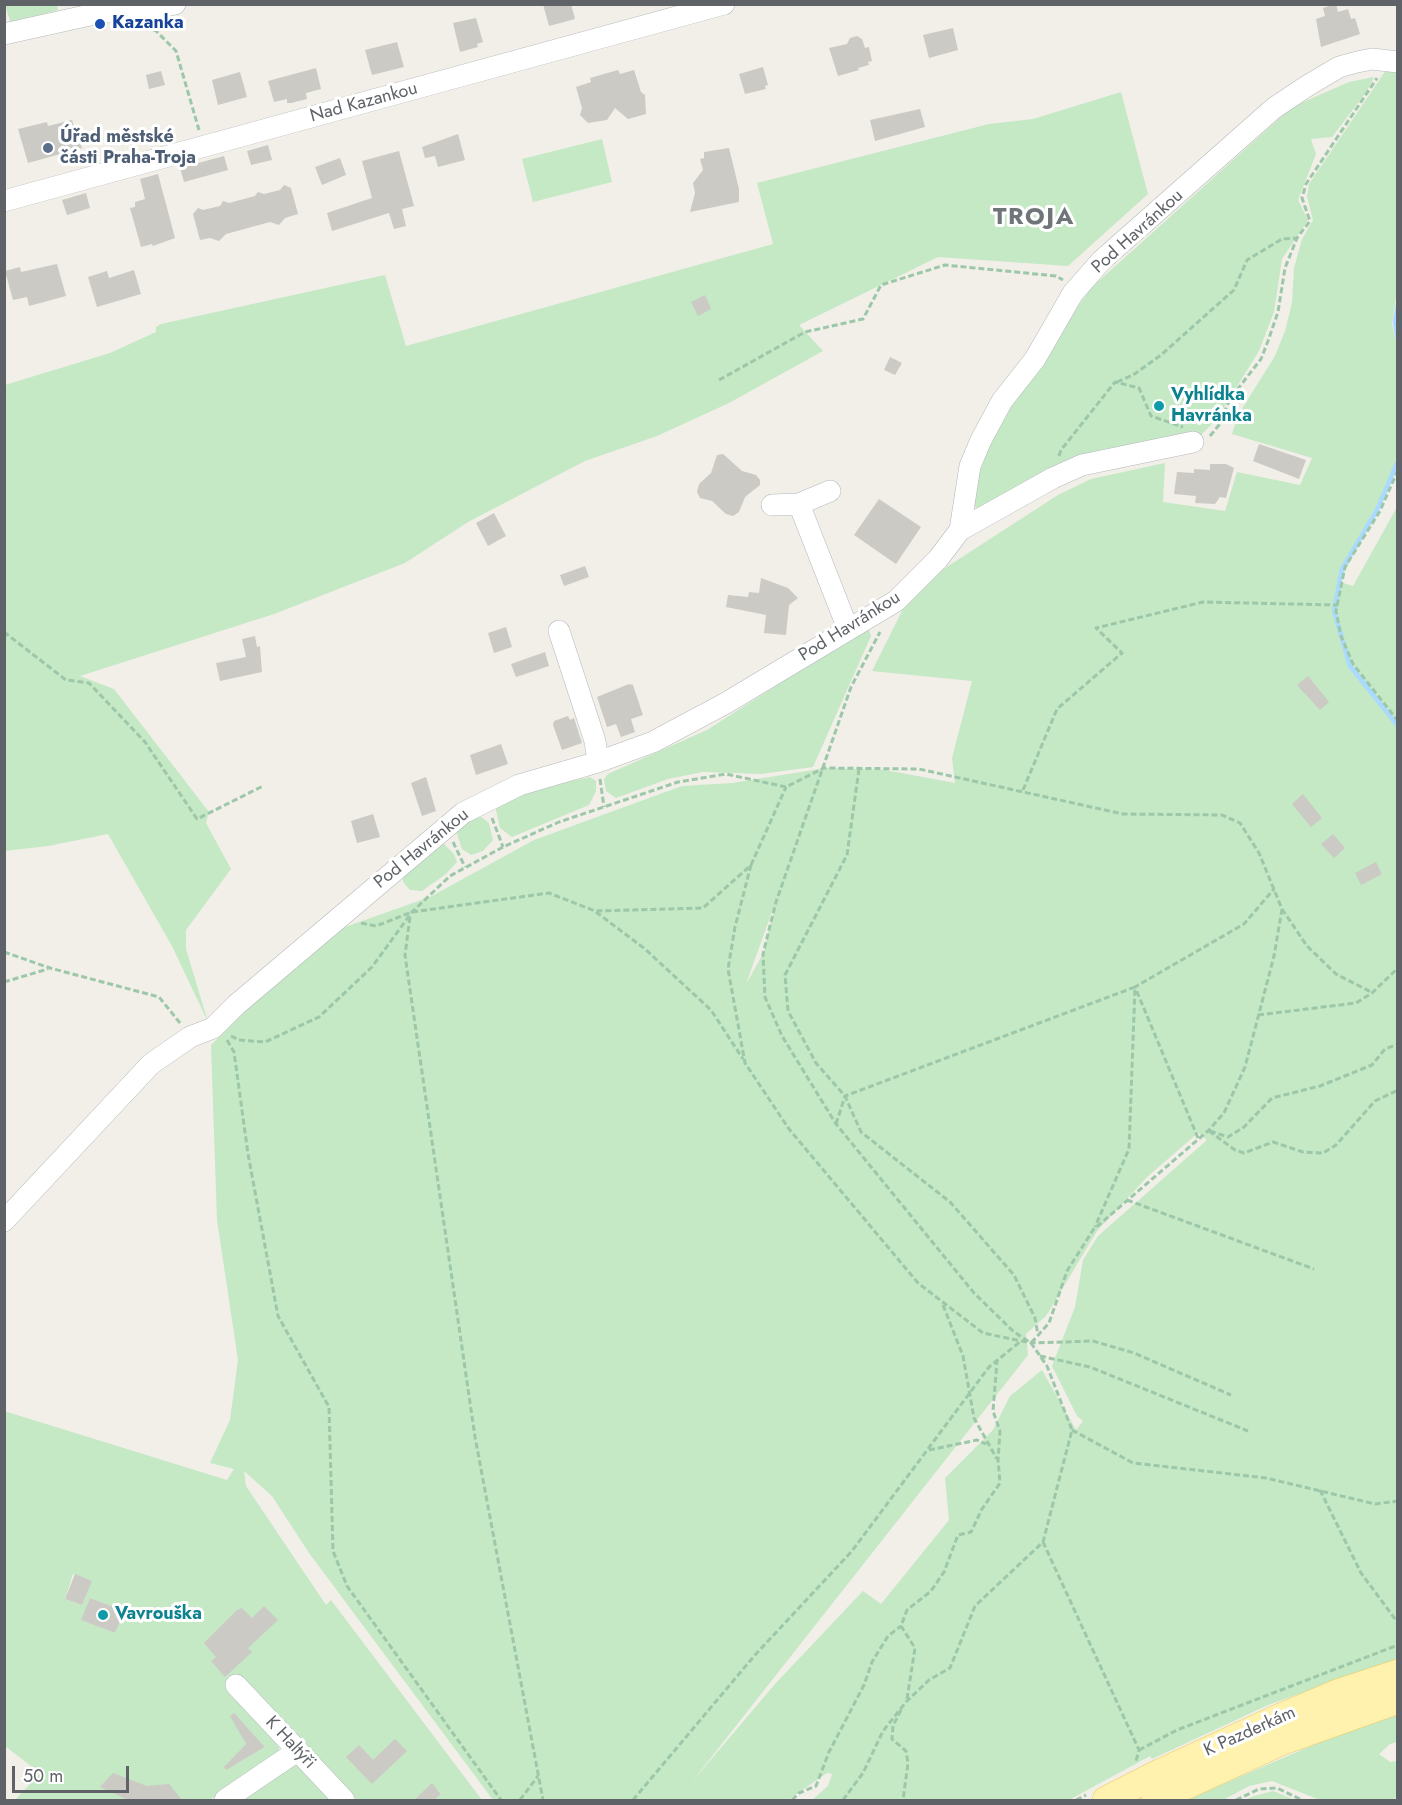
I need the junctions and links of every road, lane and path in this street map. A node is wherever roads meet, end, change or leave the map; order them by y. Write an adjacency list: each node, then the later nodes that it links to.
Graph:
1 (175, 4): 4 (street)
2 (724, 4): 7 (street, Nad Kazankou)
3 (139, 25): 6 (path)
4 (4, 34)
5 (1393, 61): 8 (path); 9 (street, Pod Havránkou)
6 (201, 137)
7 (4, 201)
8 (1297, 238): 11 (path); 12 (path)
9 (1078, 287): 10 (path); 18 (street, Pod Havránkou)
10 (719, 380)
11 (1115, 382): 12 (path); 14 (path)
12 (1193, 442): 14 (street, Pod Havránkou)
13 (1398, 470): 20 (path)
14 (1053, 478): 18 (street, Pod Havránkou)
15 (830, 491): 16 (street)
16 (800, 504): 17 (street); 21 (street)
17 (772, 505)
18 (960, 530): 19 (street, Pod Havránkou)
19 (896, 601): 21 (street, Pod Havránkou); 26 (path)
20 (1338, 604): 24 (path); 30 (path)
21 (848, 629): 25 (street, Pod Havránkou)
22 (559, 631): 25 (street)
23 (4, 632): 28 (path)
24 (1398, 721)
25 (598, 762): 31 (street, Pod Havránkou); 32 (path)
26 (824, 768): 27 (path); 29 (path); 55 (path)
27 (859, 768): 30 (path); 54 (path)
28 (263, 786)
29 (786, 787): 32 (path); 35 (path)
30 (1023, 790): 37 (path)
31 (486, 802): 33 (street, Pod Havránkou); 34 (path)
32 (604, 807): 34 (path)
33 (447, 827): 36 (path); 41 (street, Pod Havránkou)
34 (503, 847): 36 (path)
35 (751, 865): 39 (path); 52 (path)
36 (465, 867): 40 (path)
37 (1274, 889): 38 (path); 46 (path)
38 (1282, 909): 47 (path); 48 (path)
39 (595, 911): 40 (path); 52 (path)
40 (412, 912): 41 (path); 49 (path); 88 (path)
41 (339, 918): 49 (street, Pod Havránkou)
42 (4, 952): 43 (path)
43 (50, 968): 45 (path); 50 (path)
44 (1398, 968): 47 (path)
45 (4, 982)
46 (1135, 987): 54 (path); 57 (path); 60 (path)
47 (1372, 993): 48 (path)
48 (1258, 1015): 56 (path)
49 (213, 1028): 50 (street, Pod Havránkou); 91 (path)
50 (190, 1037): 59 (street, Pod Havránkou)
51 (1398, 1044): 56 (path)
52 (745, 1063): 62 (path)
53 (1398, 1090): 56 (path)
54 (845, 1096): 55 (path); 63 (path)
55 (836, 1124): 65 (path)
56 (1209, 1130): 57 (path)
57 (1198, 1138): 58 (path)
58 (1127, 1200): 60 (path); 61 (path)
59 (4, 1221)
60 (1094, 1230): 63 (path)
61 (1314, 1269)
62 (943, 1304): 64 (path); 69 (path)
63 (1038, 1335): 65 (path)
64 (1021, 1341): 65 (path); 67 (path)
65 (1031, 1343): 66 (path); 68 (path)
66 (1040, 1356): 70 (path); 71 (path)
67 (997, 1360): 69 (path); 74 (path)
68 (1231, 1395)
69 (968, 1396): 72 (path); 73 (path)
70 (1072, 1430): 75 (path); 77 (path)
71 (1248, 1431)
72 (987, 1445): 73 (path); 74 (path)
73 (928, 1450): 94 (path)
74 (998, 1460): 79 (path)
75 (1320, 1490): 76 (path); 78 (path)
76 (1398, 1501)
77 (1043, 1542): 84 (path); 85 (path)
78 (1398, 1623)
79 (901, 1626): 84 (path); 95 (path)
80 (1398, 1645): 85 (path)
81 (1398, 1673): 98 (main road, K Pazderkám)
82 (236, 1685): 86 (street, K Haltýři)
83 (1398, 1700): 99 (main road, K Pazderkám)
84 (906, 1702): 96 (path); 97 (path)
85 (1139, 1750): 87 (path)
86 (297, 1751): 89 (street); 90 (street, K Haltýři)
87 (1135, 1765)
88 (538, 1776): 92 (path); 93 (path)
89 (225, 1800)
90 (344, 1800)
91 (501, 1800)
92 (520, 1800)
93 (543, 1800)
94 (633, 1800)
95 (792, 1800)
96 (843, 1800)
97 (903, 1800)
98 (1106, 1800)
99 (1155, 1800)
100 (1236, 1800): 101 (path)
101 (1302, 1800)

